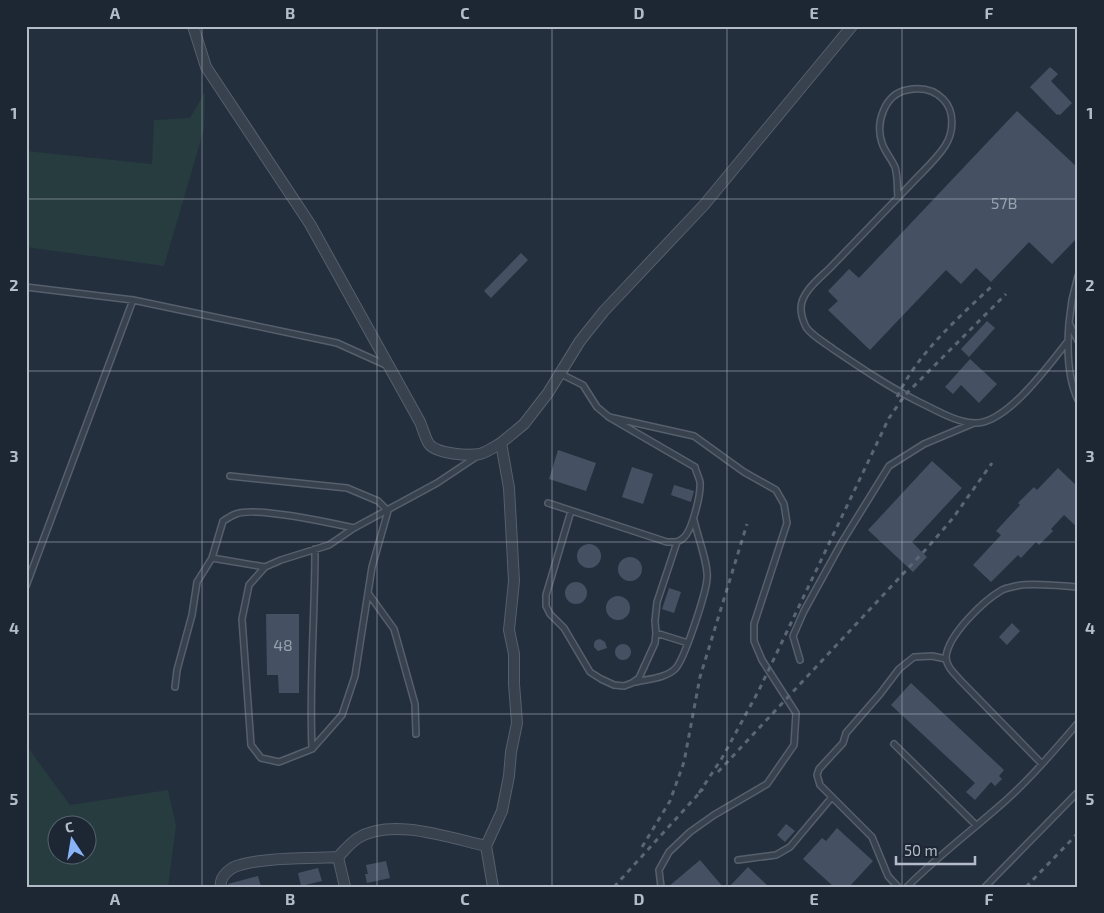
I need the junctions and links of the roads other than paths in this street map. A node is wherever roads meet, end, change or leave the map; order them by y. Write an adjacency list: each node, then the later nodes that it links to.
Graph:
1 (193, 26): 10 (street)
2 (852, 26): 11 (street)
3 (898, 198): 3 (lane); 14 (lane)
4 (1078, 276): 7 (lane)
5 (26, 287): 6 (lane)
6 (133, 300): 10 (lane); 27 (lane)
7 (1069, 323): 8 (lane); 9 (lane)
8 (1068, 340): 12 (lane); 14 (lane)
9 (1078, 341)
10 (388, 366): 16 (street)
11 (559, 373): 13 (lane); 15 (street)
12 (1078, 400)
13 (609, 418): 21 (lane); 50 (lane)
14 (975, 423): 33 (lane)
15 (501, 443): 16 (street); 44 (street)
16 (480, 454): 20 (lane)
17 (230, 476): 20 (lane)
18 (548, 503): 19 (lane)
19 (571, 510): 23 (lane); 34 (lane)
20 (388, 511): 22 (lane); 29 (lane)
21 (693, 517): 23 (lane); 31 (lane)
22 (354, 528): 24 (lane); 25 (lane)
23 (677, 542): 30 (lane)
24 (315, 549): 26 (lane); 39 (lane)
25 (212, 558): 26 (lane); 35 (lane)
26 (265, 566): 39 (lane)
27 (26, 586)
28 (1078, 588): 32 (lane)
29 (368, 593): 37 (lane); 39 (lane)
30 (656, 633): 31 (lane); 34 (lane)
31 (688, 643): 34 (lane)
32 (946, 659): 40 (lane); 42 (lane)
33 (800, 660)
34 (632, 683)
35 (175, 687)
36 (1078, 723): 40 (lane)
37 (416, 734)
38 (894, 744): 43 (lane)
39 (312, 749)
40 (1042, 764): 43 (lane)
41 (1078, 792): 53 (lane)
42 (832, 797): 46 (lane); 51 (lane)
43 (976, 825): 52 (lane)
44 (486, 846): 45 (street); 49 (street)
45 (338, 857): 47 (street); 48 (street)
46 (738, 860)
47 (221, 887)
48 (345, 887)
49 (493, 887)
50 (661, 887)
51 (898, 887)
52 (907, 887)
53 (985, 887)

